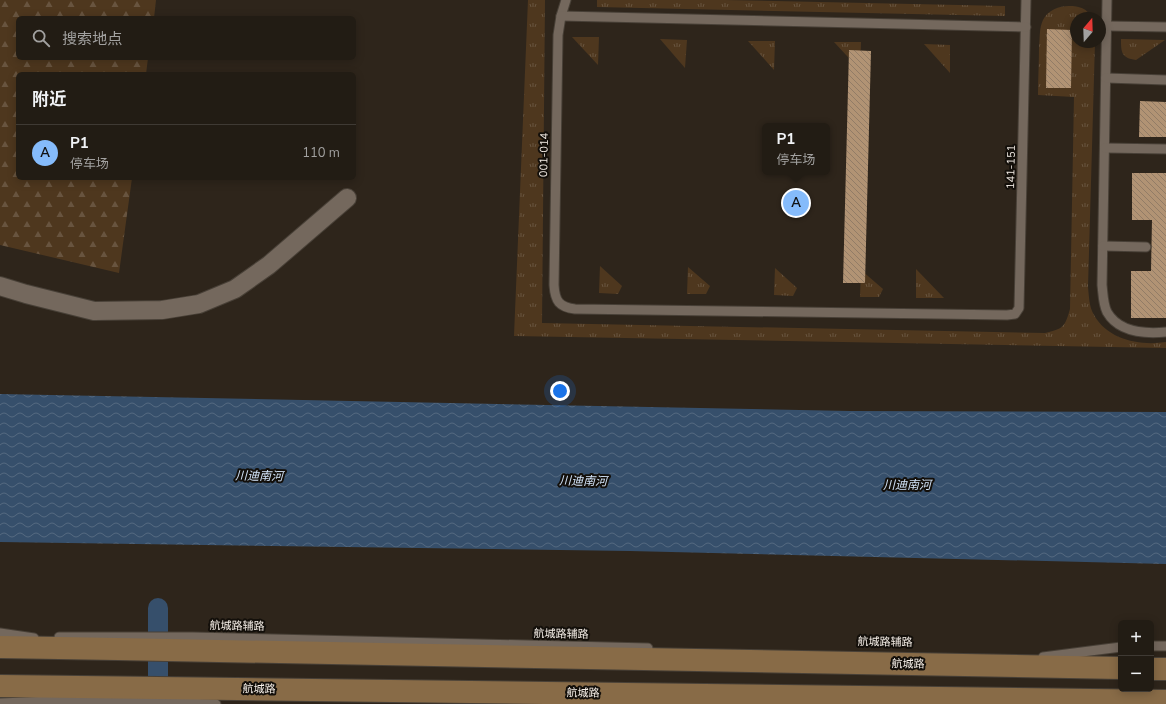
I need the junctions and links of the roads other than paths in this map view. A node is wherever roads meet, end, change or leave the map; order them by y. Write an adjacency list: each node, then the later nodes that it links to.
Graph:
1 (566, 0): 4 (lane, 001-014)
2 (1026, 0): 7 (lane, 141-151)
3 (1107, 0): 5 (lane)
4 (562, 16): 7 (lane); 16 (lane, 001-014)
5 (1107, 26): 6 (lane); 8 (lane)
6 (1166, 26)
7 (1026, 27): 16 (lane, 141-151)
8 (1106, 78): 9 (lane); 10 (lane)
9 (1166, 80)
10 (1105, 148): 11 (lane); 13 (lane)
11 (1166, 149)
12 (347, 198): 15 (street)
13 (1103, 246): 14 (lane); 17 (lane)
14 (1146, 247)
15 (0, 286)
16 (1019, 308)
17 (1166, 332)
18 (0, 633): 19 (lane)
19 (116, 643): 20 (main road, 航城路); 23 (main road, 航城路)
20 (193, 644): 25 (lane, 航城路辅路); 27 (main road, 航城路)
21 (1154, 646): 22 (lane)
22 (1166, 646)
23 (0, 647)
24 (1118, 647): 26 (lane)
25 (660, 648)
26 (1036, 657)
27 (1118, 668)
28 (1154, 669): 29 (main road)
29 (1166, 669)
30 (0, 686): 31 (main road, 航城路)
31 (118, 695): 32 (main road, 航城路); 34 (lane)
32 (197, 696): 33 (main road, 航城路); 35 (lane)
33 (1166, 701)
34 (0, 703)
35 (216, 704)

